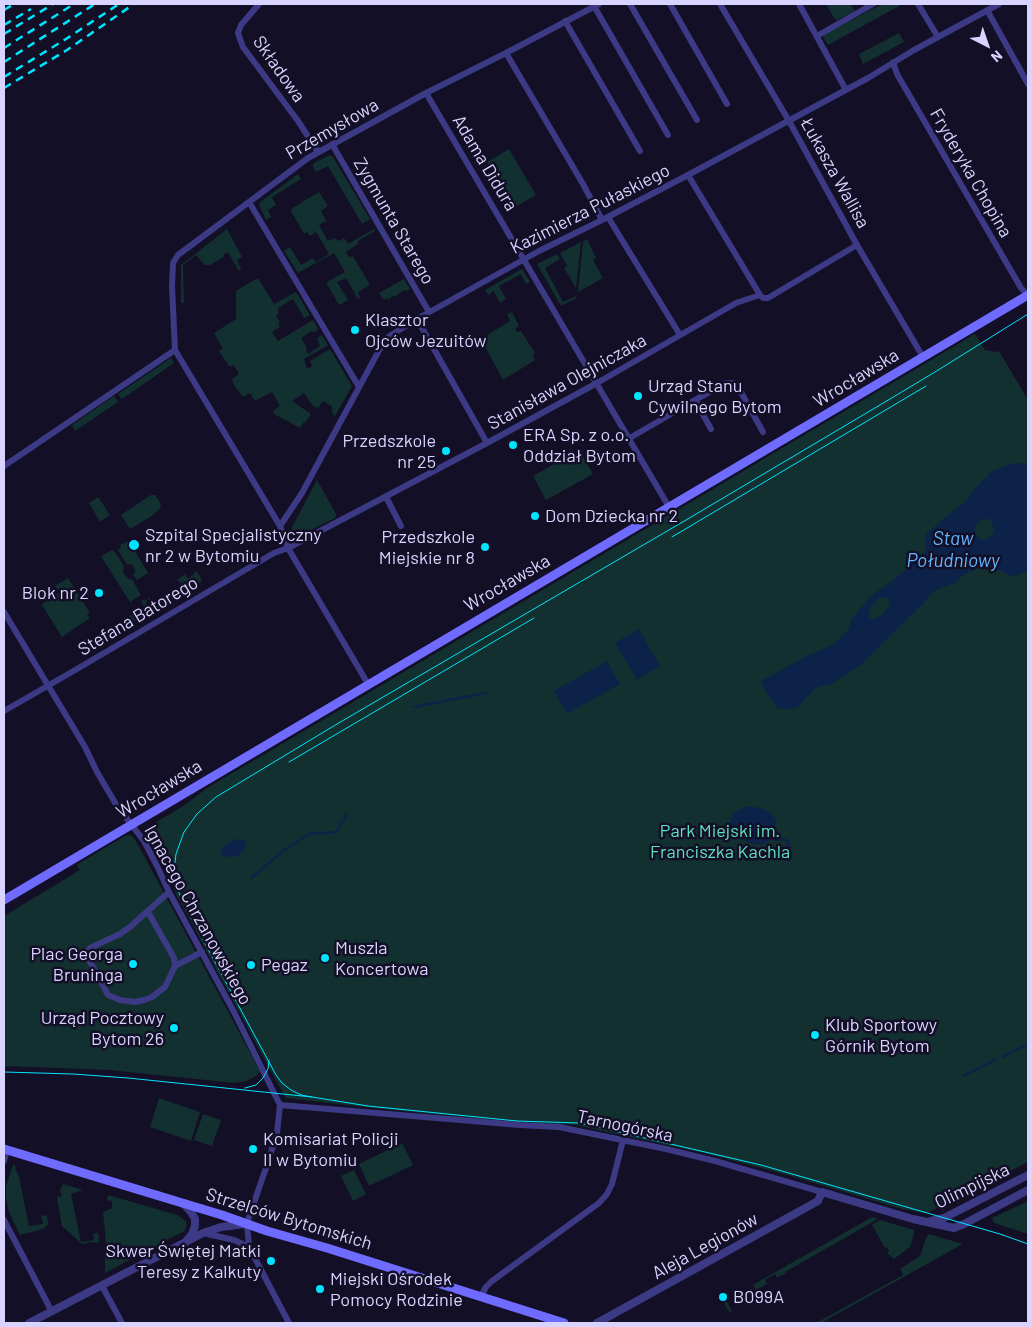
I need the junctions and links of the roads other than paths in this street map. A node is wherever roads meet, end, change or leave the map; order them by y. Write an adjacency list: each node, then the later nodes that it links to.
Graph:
1 (259, 4): 25 (street, Składowa)
2 (630, 4): 20 (street)
3 (670, 4): 19 (street)
4 (720, 4): 21 (street, Łukasza Wallisa)
5 (799, 4): 12 (street)
6 (873, 4): 12 (street)
7 (918, 4): 13 (street)
8 (999, 4): 10 (street, Kazimierza Pułaskiego)
9 (597, 5): 11 (street, Przemysłowa); 22 (street)
10 (987, 10): 13 (street, Kazimierza Pułaskiego); 16 (street)
11 (565, 21): 14 (street, Przemysłowa); 24 (street)
12 (817, 36): 17 (street)
13 (938, 37): 15 (street, Kazimierza Pułaskiego)
14 (506, 53): 18 (street, Przemysłowa); 28 (street)
15 (893, 62): 17 (street, Kazimierza Pułaskiego); 32 (street, Fryderyka Chopina)
16 (1028, 84)
17 (846, 90): 21 (street, Kazimierza Pułaskiego)
18 (426, 93): 23 (street, Przemysłowa); 30 (street, Adama Didura)
19 (727, 104)
20 (697, 120)
21 (789, 121): 26 (street, Kazimierza Pułaskiego); 29 (street, Łukasza Wallisa)
22 (668, 135)
23 (332, 144): 25 (street, Przemysłowa); 33 (street, Zygmunta Starego)
24 (640, 151)
25 (318, 152): 27 (street, Przemysłowa)
26 (688, 175): 28 (street, Kazimierza Pułaskiego); 31 (street)
27 (249, 202): 36 (street, Przemysłowa); 39 (street)
28 (605, 219): 30 (street, Kazimierza Pułaskiego); 35 (street)
29 (857, 245): 31 (street, Stanisława Olejniczaka); 37 (street, Łukasza Wallisa)
30 (524, 259): 33 (street, Kazimierza Pułaskiego); 38 (street, Adama Didura)
31 (760, 295): 35 (street, Stanisława Olejniczaka)
32 (1028, 295): 37 (main road, Wrocławska)
33 (429, 312): 34 (street, Kazimierza Pułaskiego)
34 (416, 319): 39 (street, Kazimierza Pułaskiego); 44 (street)
35 (680, 336): 38 (street, Stanisława Olejniczaka)
36 (175, 350): 45 (street); 48 (street)
37 (923, 357): 47 (main road, Wrocławska)
38 (597, 383): 43 (street, Adama Didura); 44 (street, Stanisława Olejniczaka)
39 (359, 387): 48 (street, Kazimierza Pułaskiego)
40 (694, 400): 41 (street); 42 (street); 43 (street)
41 (711, 429)
42 (763, 432)
43 (628, 439): 47 (street, Adama Didura)
44 (487, 443): 46 (street, Stanisława Olejniczaka)
45 (4, 466)
46 (386, 497): 49 (street); 50 (street, Stanisława Olejniczaka)
47 (669, 507): 52 (main road, Wrocławska)
48 (280, 526): 50 (street)
49 (401, 526)
50 (288, 548): 52 (street); 53 (street, Stefana Batorego)
51 (4, 612): 53 (street, Ignacego Chrzanowskiego)
52 (368, 684): 55 (main road, Wrocławska)
53 (48, 686): 54 (street, Stefana Batorego); 55 (street, Ignacego Chrzanowskiego)
54 (4, 711)
55 (131, 825): 56 (street, Ignacego Chrzanowskiego); 57 (main road, Wrocławska)
56 (169, 892): 58 (street); 59 (street, Ignacego Chrzanowskiego)
57 (4, 900)
58 (148, 912): 60 (street); 60 (street)
59 (202, 952): 60 (street); 61 (street, Ignacego Chrzanowskiego)
60 (175, 966)
61 (280, 1105): 62 (street, Tarnogórska); 71 (street)
62 (623, 1140): 67 (street, Tarnogórska); 77 (street)
63 (5, 1149): 64 (street); 68 (main road, Strzelców Bytomskich)
64 (4, 1161)
65 (1028, 1175): 70 (street, Olimpijska)
66 (1028, 1190): 72 (street, Olimpijska)
67 (822, 1192): 70 (street, Tarnogórska); 79 (street, Aleja Legionów)
68 (184, 1204): 71 (main road, Strzelców Bytomskich); 74 (street)
69 (4, 1220): 78 (street)
70 (929, 1222): 72 (street, Tarnogórska)
71 (247, 1223): 73 (street); 75 (street); 77 (main road, Strzelców Bytomskich)
72 (954, 1228)
73 (203, 1233): 74 (street); 75 (street)
74 (186, 1242): 76 (street)
75 (249, 1247): 83 (street)
76 (102, 1286): 78 (street); 82 (street)
77 (481, 1296): 80 (main road, Strzelców Bytomskich)
78 (52, 1312): 81 (street)
79 (607, 1320): 84 (street, Aleja Legionów)
80 (560, 1322)
81 (28, 1323)
82 (122, 1323)
83 (288, 1323)
84 (597, 1323)

